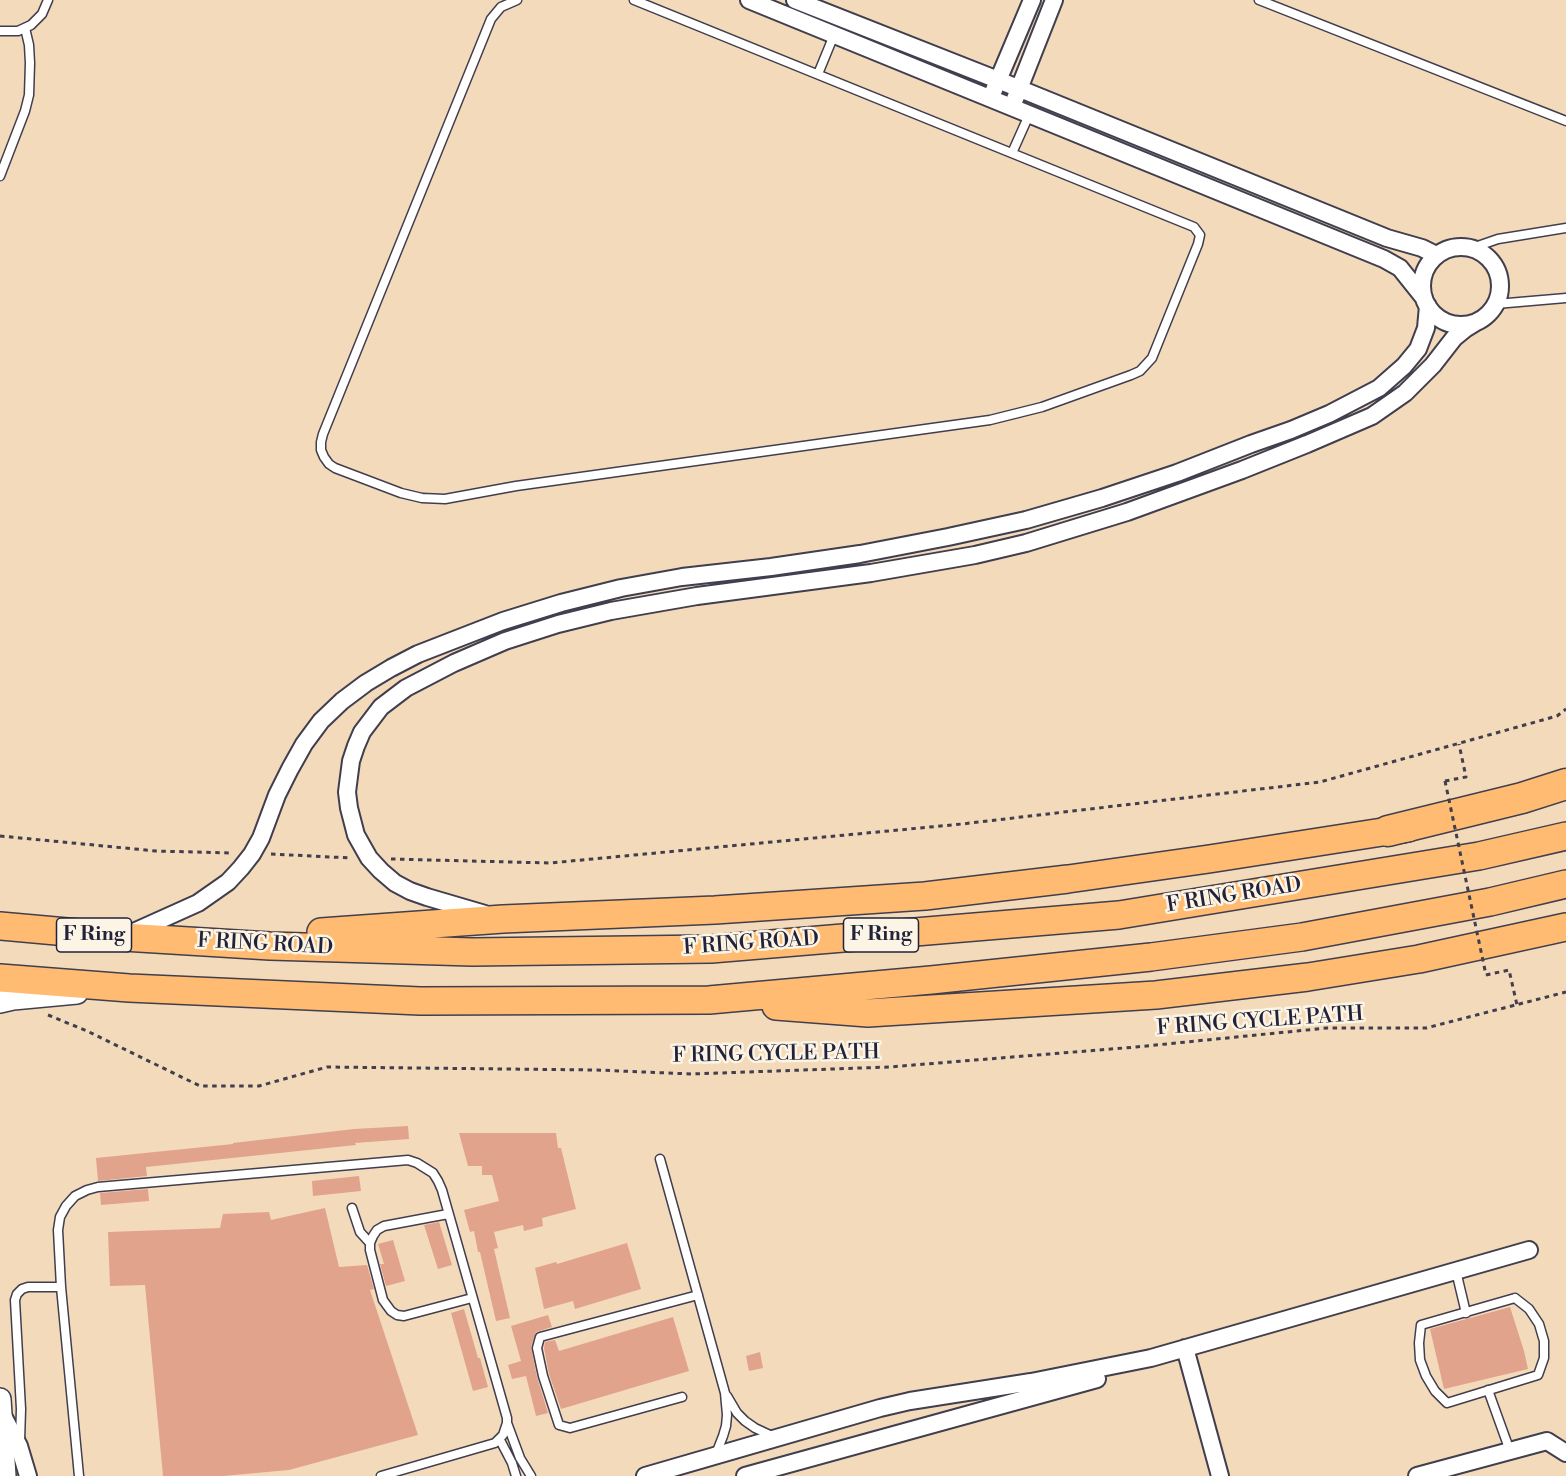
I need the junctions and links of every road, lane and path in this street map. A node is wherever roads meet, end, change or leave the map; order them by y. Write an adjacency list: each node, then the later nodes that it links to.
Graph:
1 (48, 0): 9 (lane)
2 (517, 0): 19 (lane)
3 (634, 0): 12 (lane)
4 (749, 0): 11 (street)
5 (795, 0): 13 (street)
6 (1032, 0): 13 (street)
7 (1054, 0): 14 (street)
8 (1259, 0): 18 (lane)
9 (25, 28): 10 (lane); 20 (lane)
10 (0, 31)
11 (834, 35): 12 (lane); 15 (street)
12 (818, 74): 19 (lane)
13 (998, 80): 14 (street); 15 (street)
14 (1019, 89): 16 (street); 23 (street)
15 (990, 99): 16 (street)
16 (1011, 108): 17 (street)
17 (1029, 115): 19 (lane); 25 (street)
18 (1566, 121)
19 (1012, 153)
20 (0, 176)
21 (1566, 228): 22 (lane)
22 (1472, 248): 23 (street); 26 (street)
23 (1436, 255): 25 (street)
24 (1566, 298): 26 (lane)
25 (1426, 302): 27 (street); 28 (street)
26 (1496, 304): 27 (street)
27 (1478, 321): 29 (street)
28 (445, 643): 29 (street); 37 (street)
29 (454, 663): 38 (street)
30 (1566, 709): 31 (path)
31 (1459, 744): 38 (path); 50 (path, bridge)
32 (1566, 784): 34 (highway)
33 (1566, 800): 34 (highway)
34 (1388, 831): 40 (highway)
35 (0, 836): 37 (path)
36 (1566, 836): 44 (highway, F RING ROAD / F Ring)
37 (252, 854): 38 (path); 43 (street)
38 (369, 858): 40 (street)
39 (1566, 884): 48 (highway, F Ring)
40 (504, 920): 44 (highway)
41 (0, 926): 43 (highway, F RING ROAD / F Ring)
42 (1566, 927): 48 (highway)
43 (123, 937): 44 (highway, F RING ROAD / F Ring)
44 (189, 942)
45 (0, 978): 46 (highway, F Ring)
46 (129, 988): 48 (highway, F Ring); 49 (street)
47 (1566, 992): 50 (path, F RING CYCLE PATH)
48 (709, 999)
49 (0, 1002)
50 (1517, 1005): 51 (path, F RING CYCLE PATH)
51 (47, 1014)
52 (660, 1159): 59 (lane)
53 (352, 1208): 55 (lane)
54 (448, 1214): 55 (lane); 58 (lane); 60 (lane)
55 (370, 1243): 60 (lane)
56 (1529, 1250): 57 (street)
57 (1456, 1271): 61 (lane); 62 (street)
58 (61, 1287): 72 (lane); 78 (lane)
59 (698, 1295): 65 (lane); 66 (lane)
60 (472, 1298): 69 (lane)
61 (1466, 1312): 64 (lane); 64 (lane)
62 (1185, 1348): 63 (street); 84 (street)
63 (1151, 1358): 70 (street); 83 (street)
64 (1488, 1390): 73 (lane)
65 (725, 1393): 70 (lane); 75 (lane)
66 (682, 1397)
67 (0, 1399): 68 (street)
68 (1, 1411): 72 (street); 76 (street)
69 (507, 1423): 71 (lane); 81 (lane)
70 (776, 1438): 75 (street)
71 (500, 1440): 79 (lane); 80 (lane)
72 (19, 1446): 77 (street)
73 (1509, 1451): 74 (street); 85 (street)
74 (1566, 1453)
75 (715, 1456): 82 (street)
76 (4, 1476)
77 (28, 1476)
78 (79, 1476)
79 (381, 1476)
80 (516, 1476)
81 (531, 1476)
82 (645, 1476)
83 (745, 1476)
84 (1220, 1476)
85 (1417, 1476)

